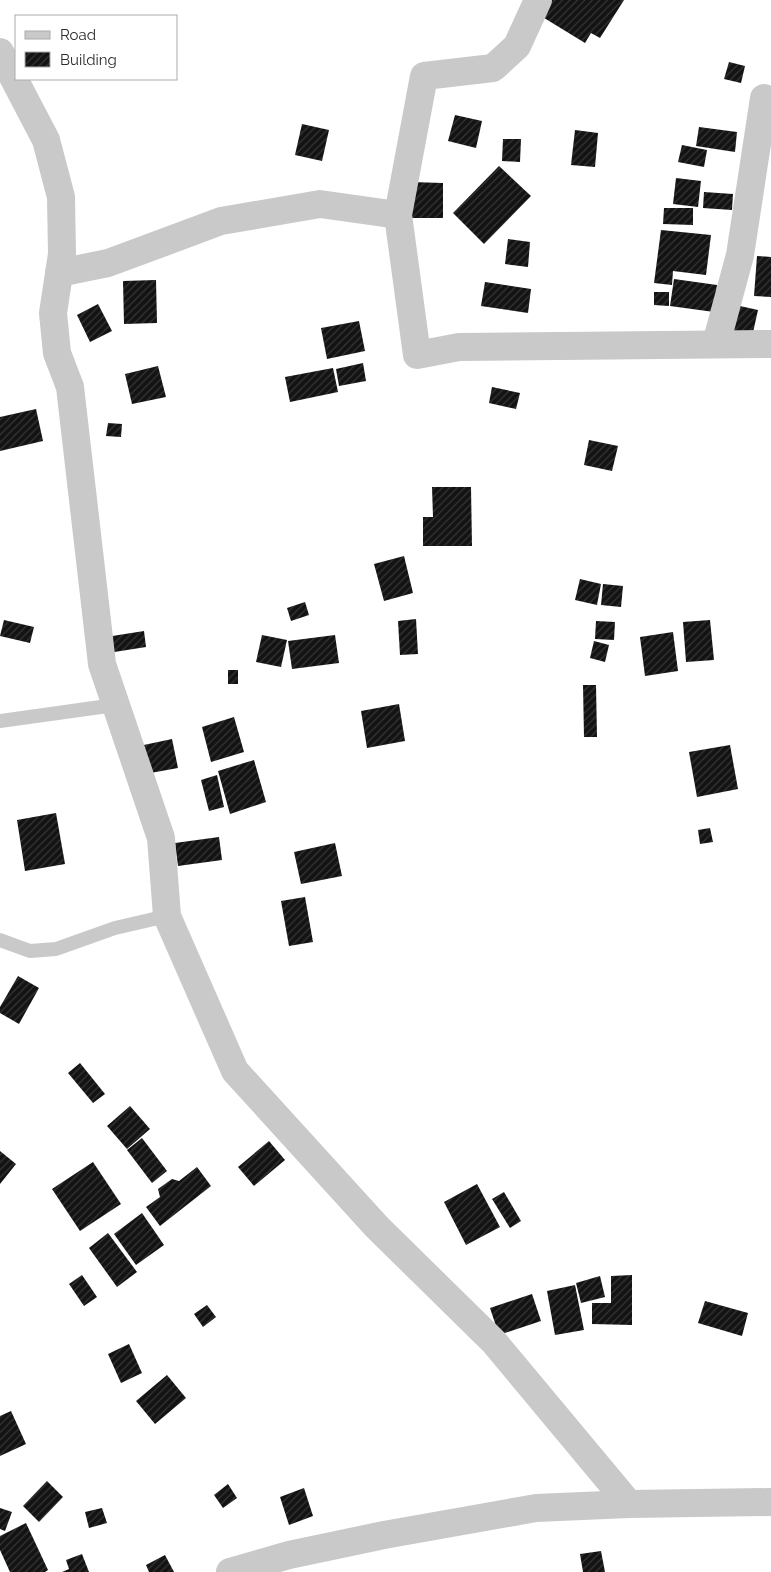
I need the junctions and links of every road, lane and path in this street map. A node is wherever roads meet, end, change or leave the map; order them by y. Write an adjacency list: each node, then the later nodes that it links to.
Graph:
1 (538, 0): 4 (street)
2 (0, 52): 5 (street)
3 (764, 98): 6 (street)
4 (398, 215): 5 (street); 6 (street)
5 (60, 273): 8 (street)
6 (716, 344): 7 (street)
7 (771, 344)
8 (116, 705): 9 (lane); 10 (street)
9 (0, 721)
10 (167, 916): 11 (lane); 13 (street)
11 (0, 940)
12 (771, 1502): 13 (street)
13 (629, 1504): 14 (street)
14 (230, 1572)

